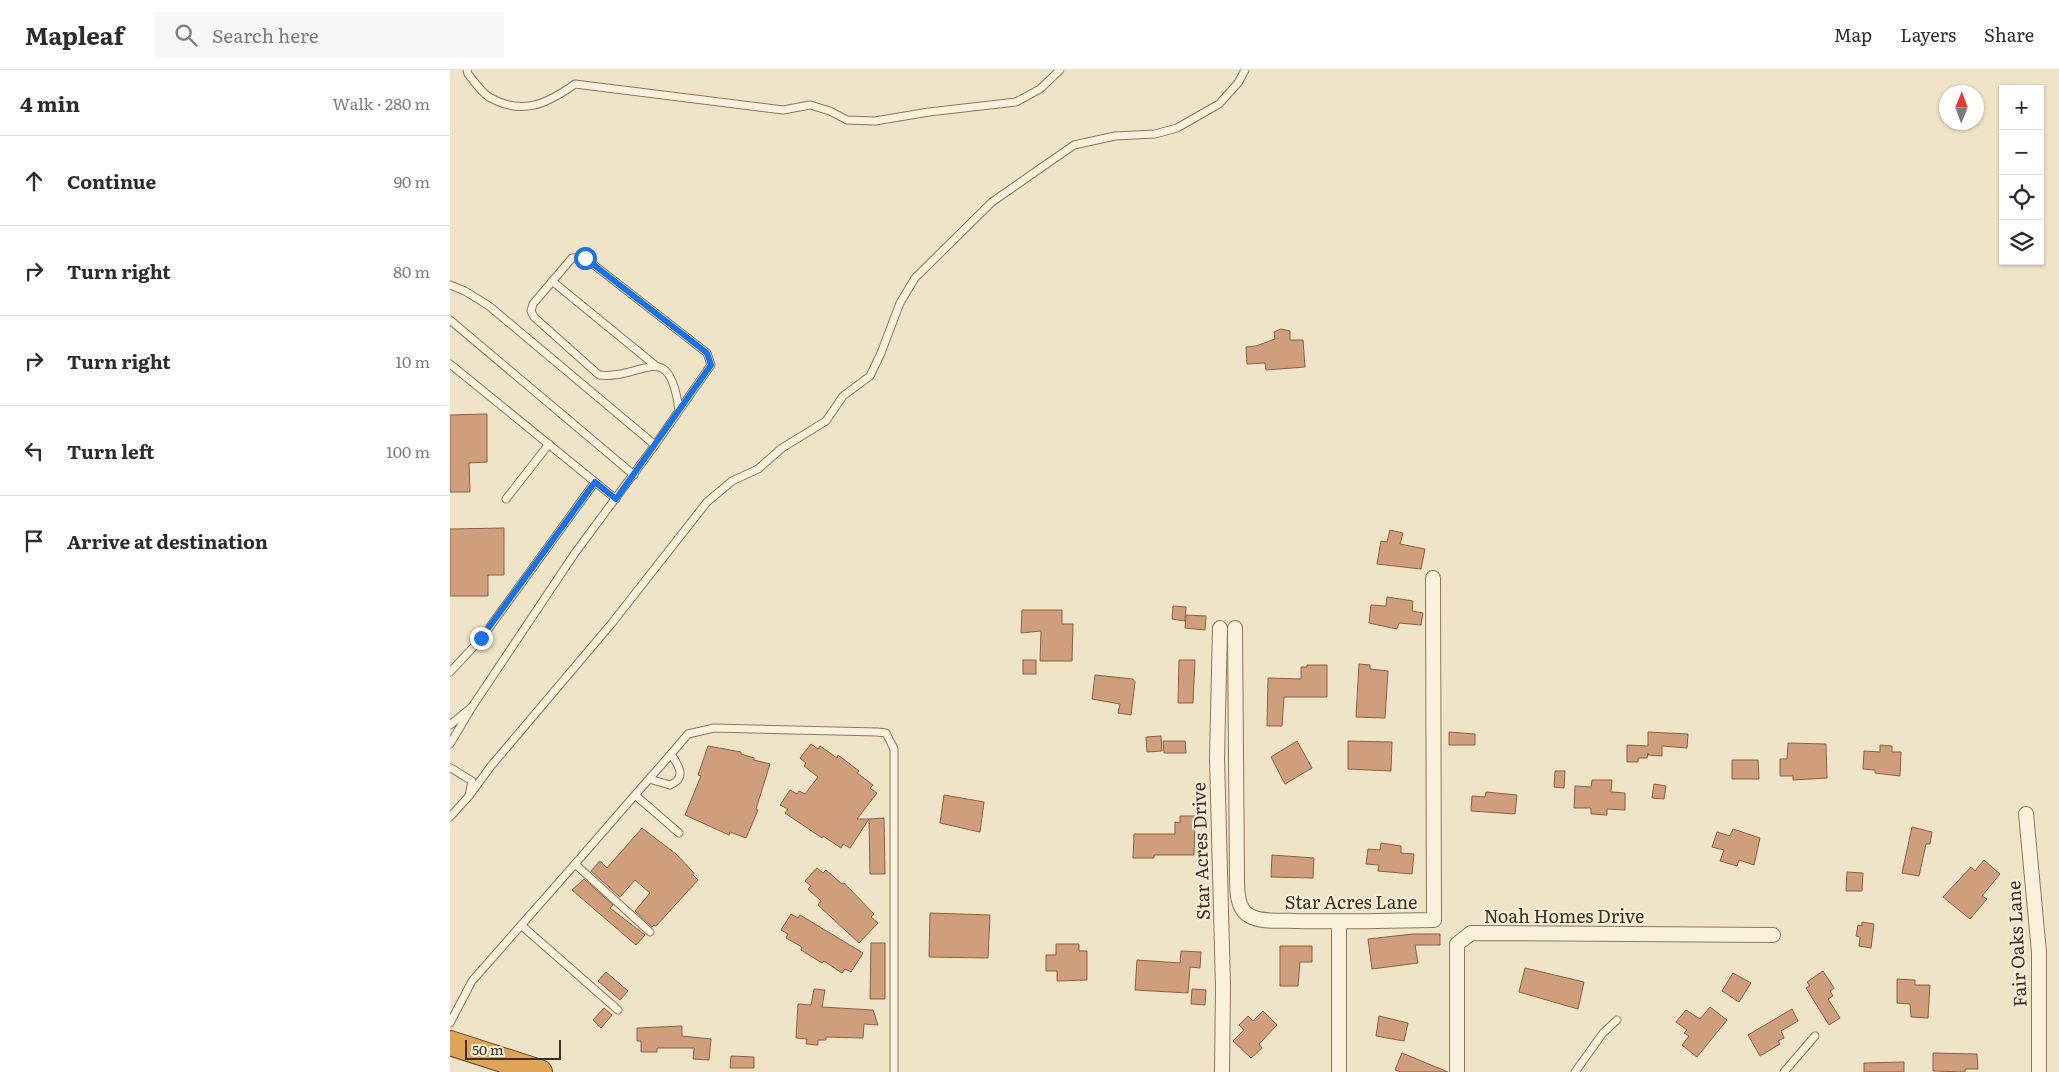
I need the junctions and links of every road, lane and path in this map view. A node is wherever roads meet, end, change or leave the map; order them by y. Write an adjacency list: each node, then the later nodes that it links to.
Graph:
1 (467, 70): 2 (lane)
2 (1060, 70)
3 (1245, 70): 27 (lane)
4 (552, 281): 8 (lane); 8 (lane); 9 (lane)
5 (450, 285): 11 (lane)
6 (450, 320): 12 (lane)
7 (450, 364): 10 (lane)
8 (656, 366): 9 (lane)
9 (679, 410): 11 (lane)
10 (549, 444): 13 (lane); 14 (lane)
11 (655, 446): 12 (lane)
12 (634, 475): 15 (lane)
13 (595, 482): 15 (lane); 19 (lane)
14 (506, 499)
15 (616, 499): 20 (lane)
16 (1433, 578): 32 (street, Star Acres Lane)
17 (1220, 628): 43 (street, Star Acres Drive)
18 (1235, 628): 32 (street, Star Acres Lane)
19 (450, 672)
20 (472, 707): 21 (lane); 22 (lane)
21 (450, 725)
22 (450, 744)
23 (671, 754): 25 (lane); 25 (lane); 42 (lane)
24 (452, 768): 27 (lane)
25 (650, 778): 26 (lane)
26 (635, 795): 30 (lane); 31 (lane)
27 (469, 796): 29 (lane)
28 (2026, 814): 48 (street, Fair Oaks Lane)
29 (450, 817)
30 (679, 833)
31 (574, 864): 33 (lane); 34 (lane)
32 (1339, 922): 44 (street)
33 (521, 925): 36 (lane); 38 (lane)
34 (650, 932)
35 (1773, 935): 45 (street, Noah Homes Drive)
36 (618, 1010)
37 (1617, 1020): 46 (lane)
38 (450, 1024)
39 (1815, 1036): 47 (lane)
40 (450, 1043): 41 (highway)
41 (540, 1072)
42 (894, 1072)
43 (1222, 1072)
44 (1339, 1072)
45 (1457, 1072)
46 (1574, 1072)
47 (1784, 1072)
48 (2039, 1072)

